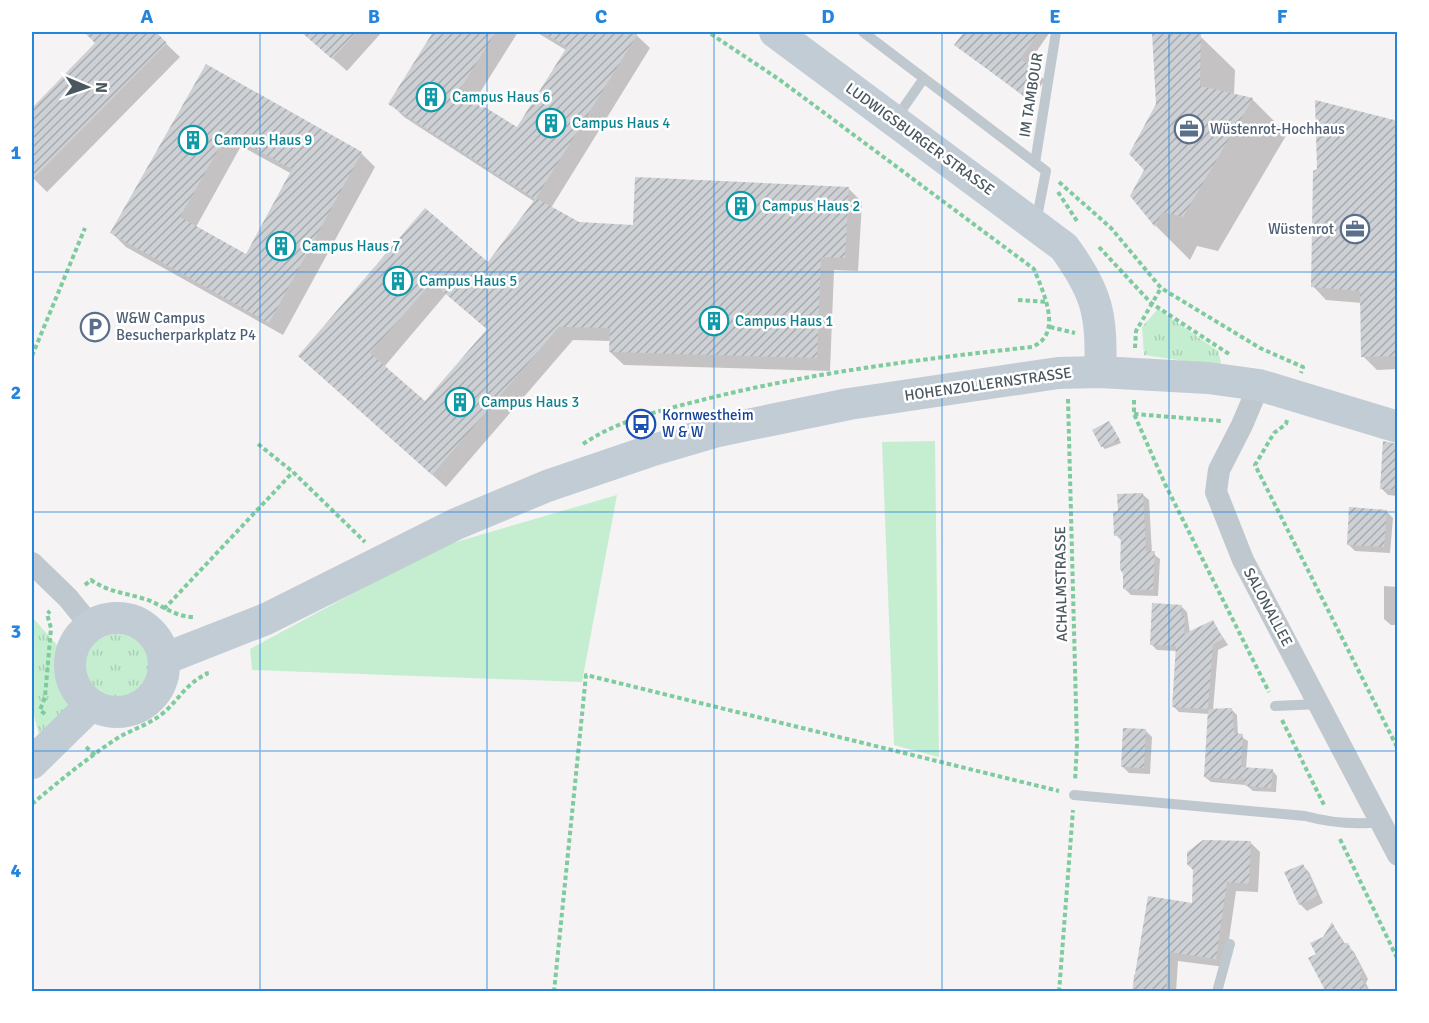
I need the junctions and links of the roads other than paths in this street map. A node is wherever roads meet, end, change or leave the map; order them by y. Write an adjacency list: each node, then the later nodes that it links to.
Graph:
1 (775, 32): 5 (main road, LUDWIGSBURGER STRASSE)
2 (863, 32): 4 (lane)
3 (1056, 32): 6 (lane, IM TAMBOUR)
4 (924, 78): 5 (lane); 6 (lane)
5 (894, 121): 7 (main road, LUDWIGSBURGER STRASSE)
6 (1035, 164): 7 (lane)
7 (1036, 223): 8 (main road, LUDWIGSBURGER STRASSE)
8 (1100, 372): 9 (main road, HOHENZOLLERNSTRASSE); 13 (main road, HOHENZOLLERNSTRASSE)
9 (1278, 384): 10 (main road, HOHENZOLLERNSTRASSE); 14 (street, SALONALLEE)
10 (1398, 427)
11 (32, 563): 12 (street)
12 (90, 625): 13 (main road); 15 (main road)
13 (164, 659): 15 (main road)
14 (1319, 704): 16 (lane); 19 (street, SALONALLEE)
15 (91, 705): 17 (main road)
16 (1275, 706)
17 (32, 763)
18 (1074, 795): 19 (lane)
19 (1381, 822): 20 (street, SALONALLEE)
20 (1398, 855)
21 (1230, 944): 22 (lane)
22 (1217, 992)

